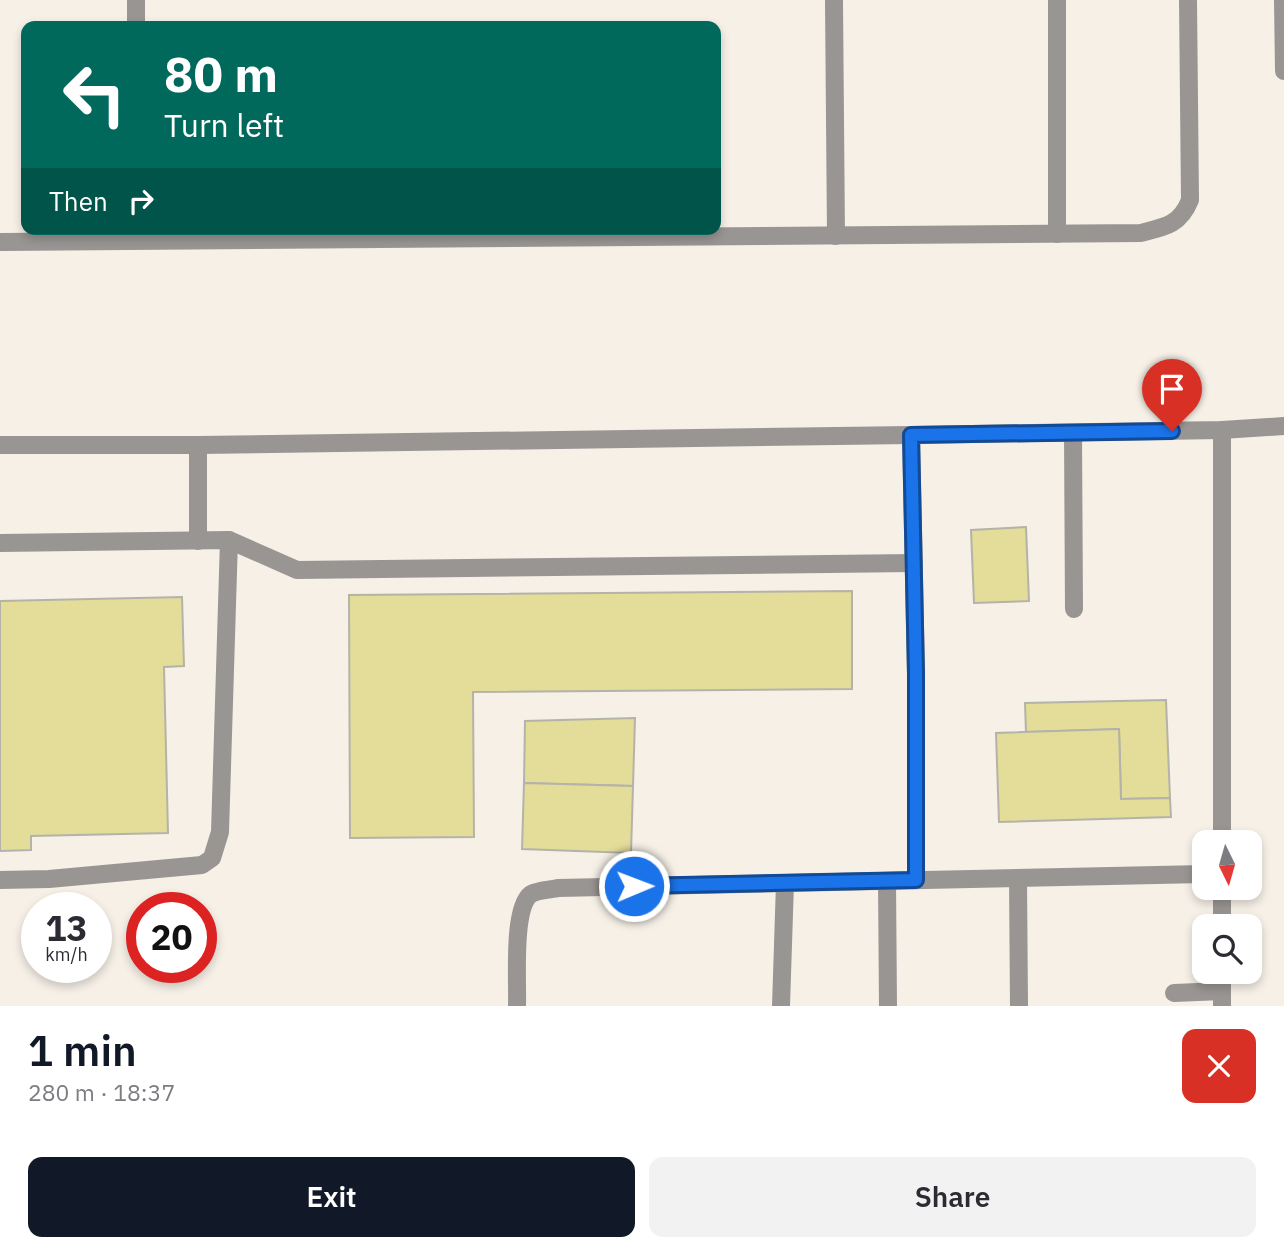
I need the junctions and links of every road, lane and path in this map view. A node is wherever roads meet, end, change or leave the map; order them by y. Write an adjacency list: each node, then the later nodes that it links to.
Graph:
1 (136, 0): 6 (street)
2 (834, 0): 10 (street)
3 (1057, 0): 8 (street)
4 (1188, 0): 8 (street)
5 (1283, 0): 7 (street)
6 (136, 21)
7 (1284, 71)
8 (1057, 234): 10 (street)
9 (138, 235): 10 (street); 11 (street)
10 (836, 236)
11 (0, 242)
12 (1284, 426): 13 (street)
13 (1222, 430): 14 (street); 23 (street)
14 (1073, 433): 15 (street); 22 (street)
15 (911, 435): 17 (street); 21 (street)
16 (0, 445): 17 (street)
17 (198, 445): 19 (street)
18 (229, 540): 19 (street); 21 (street); 26 (street)
19 (198, 541): 20 (street)
20 (0, 543)
21 (914, 563): 27 (street)
22 (1074, 609)
23 (1222, 830)
24 (1192, 874): 25 (street)
25 (1018, 878): 27 (street); 35 (street)
26 (0, 880)
27 (916, 880): 28 (street)
28 (887, 881): 29 (street); 34 (street)
29 (785, 883): 32 (street); 33 (street)
30 (1174, 993): 31 (street)
31 (1222, 998)
32 (517, 1006)
33 (781, 1006)
34 (888, 1006)
35 (1019, 1006)

